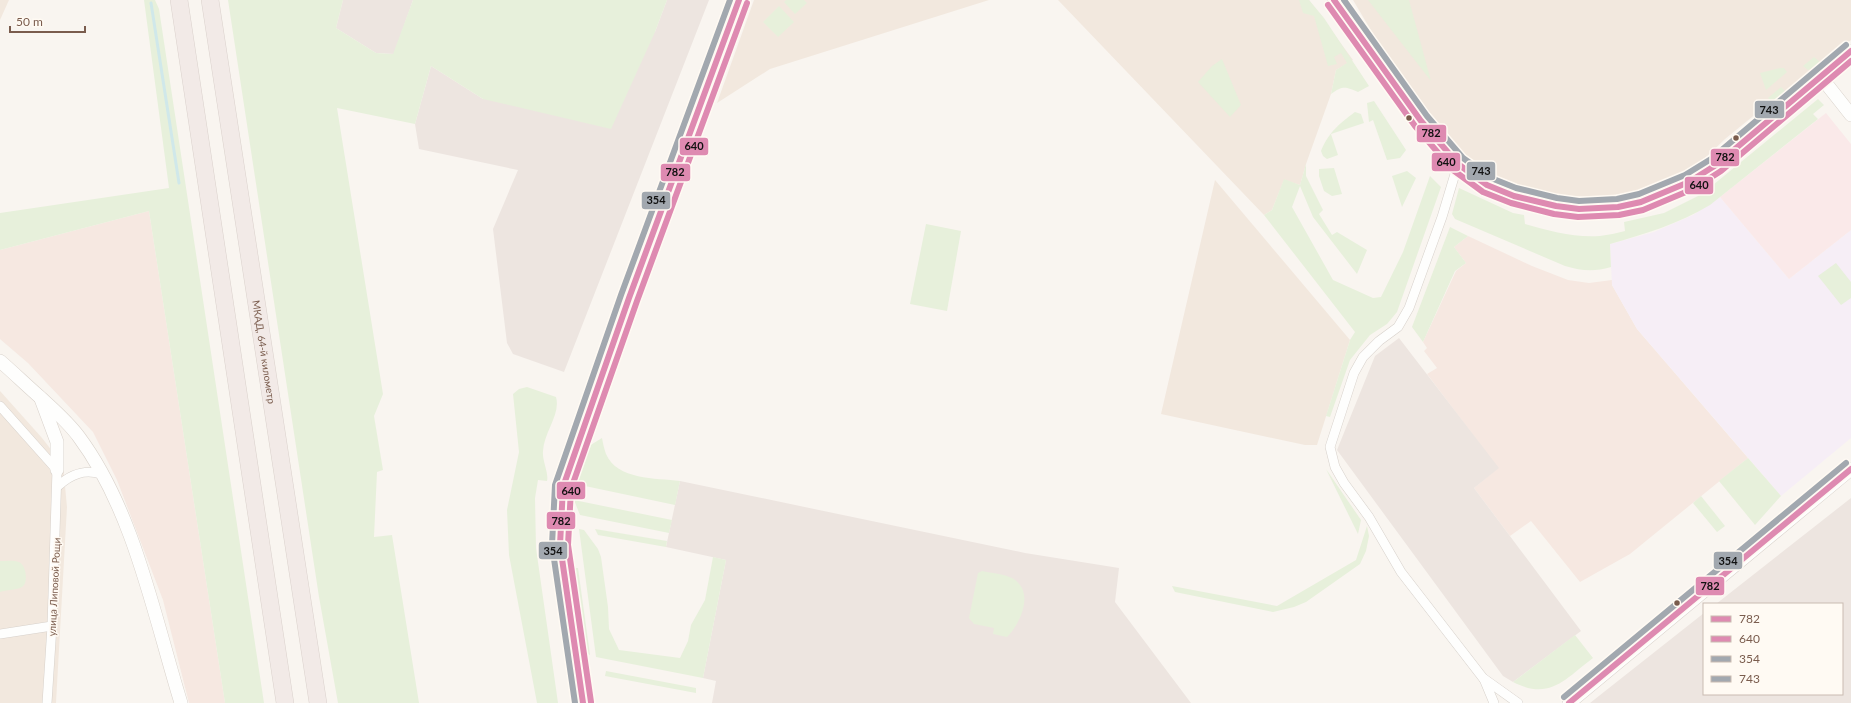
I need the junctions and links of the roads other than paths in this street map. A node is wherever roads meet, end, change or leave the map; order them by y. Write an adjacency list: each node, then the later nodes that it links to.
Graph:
1 (179, 0): 21 (highway)
2 (210, 0): 22 (highway, МКАД, 64-й километр)
3 (739, 0): 23 (street)
4 (1334, 0): 8 (street)
5 (1851, 51): 6 (street)
6 (1821, 77): 7 (street); 8 (street)
7 (1851, 115)
8 (1458, 164): 18 (street)
9 (0, 361): 10 (street)
10 (40, 398): 13 (street); 14 (street)
11 (0, 406): 13 (street)
12 (1851, 469): 26 (street)
13 (57, 470): 15 (street, улица Липовой Рощи)
14 (101, 474): 15 (street); 20 (street)
15 (58, 486): 16 (street, улица Липовой Рощи)
16 (52, 626): 17 (street); 19 (street, улица Липовой Рощи)
17 (0, 634)
18 (1483, 678): 24 (street); 25 (street)
19 (47, 703)
20 (181, 703)
21 (285, 703)
22 (318, 703)
23 (583, 703)
24 (1494, 703)
25 (1518, 703)
26 (1569, 703)

